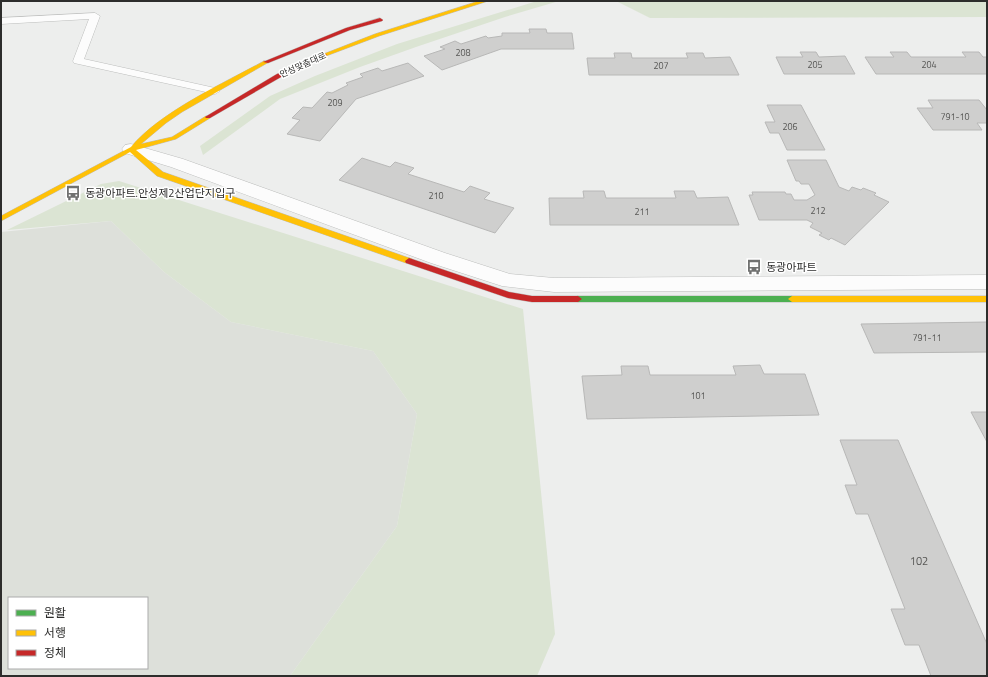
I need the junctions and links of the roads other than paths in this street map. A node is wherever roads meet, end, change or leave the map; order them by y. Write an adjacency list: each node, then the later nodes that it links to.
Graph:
1 (485, 1): 5 (main road, 안성맞춤대로)
2 (392, 16): 4 (main road, 안성맞춤대로)
3 (1, 21): 4 (lane)
4 (215, 91): 5 (main road, 안성맞춤대로)
5 (131, 149): 6 (main road, 안성맞춤대로); 7 (street); 8 (main road)
6 (1, 219)
7 (987, 282)
8 (987, 299)

